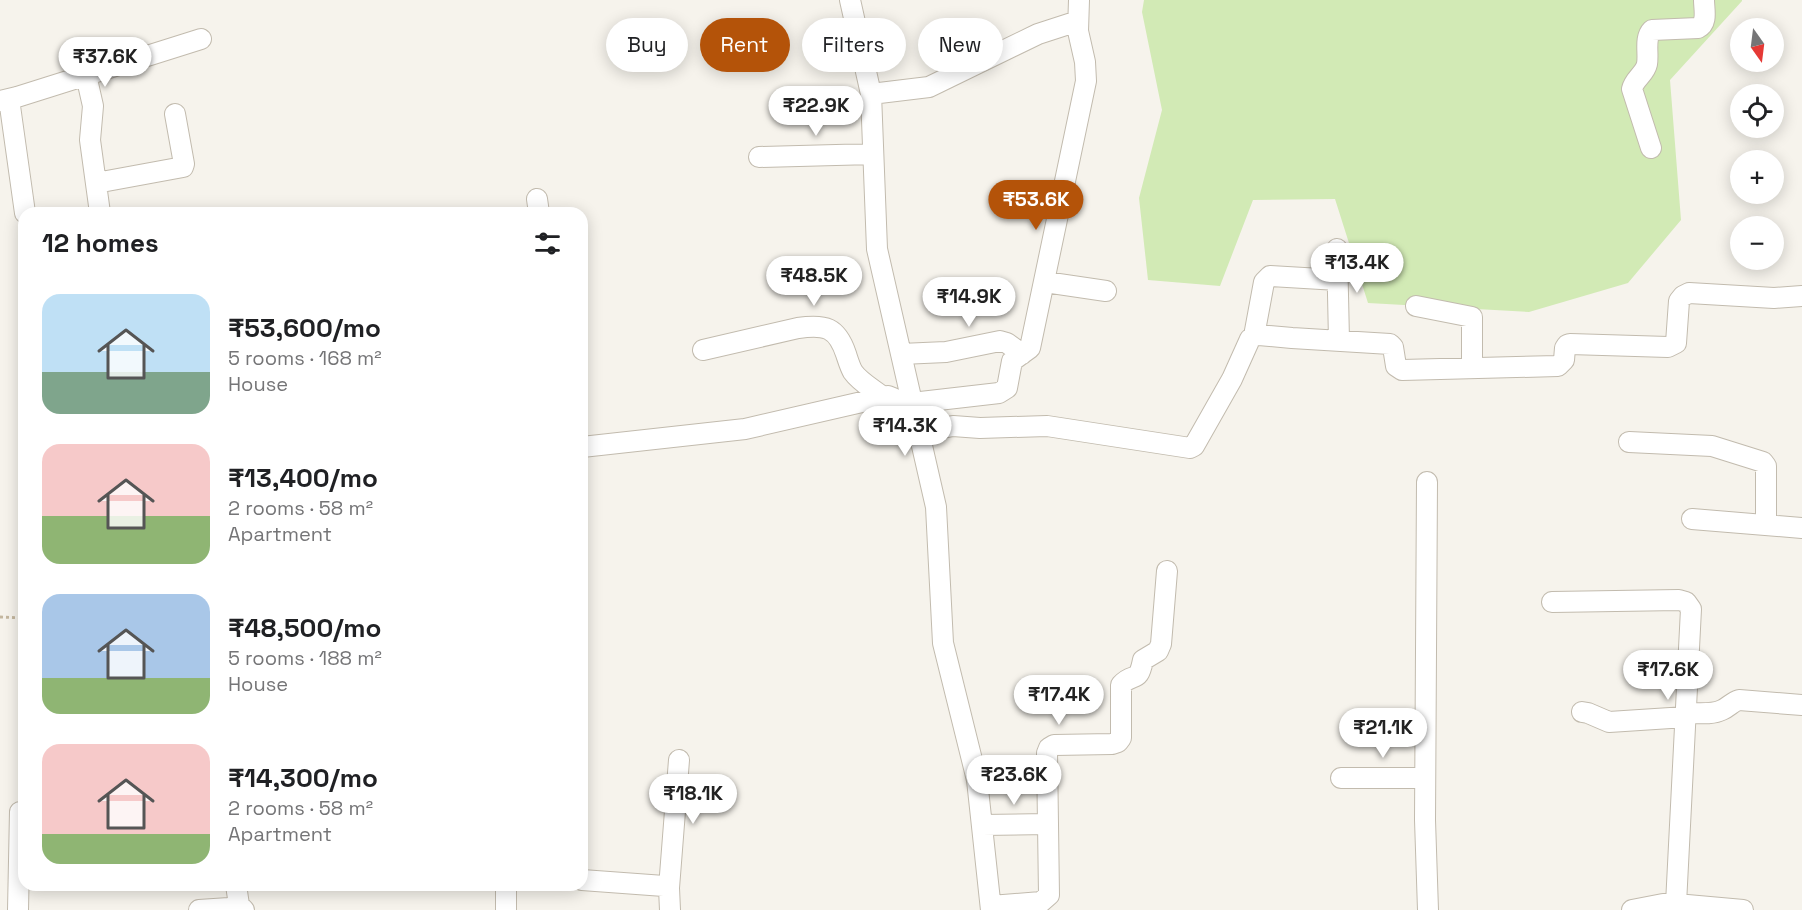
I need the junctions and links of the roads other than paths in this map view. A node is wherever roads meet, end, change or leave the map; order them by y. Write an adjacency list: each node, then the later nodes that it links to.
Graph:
1 (850, 0): 7 (street)
2 (1079, 0): 4 (street)
3 (1704, 0): 10 (street)
4 (1078, 21): 7 (street); 18 (street)
5 (201, 39): 6 (street)
6 (86, 75): 8 (street); 13 (street)
7 (871, 94): 11 (street)
8 (5, 100): 14 (street)
9 (175, 114): 13 (street)
10 (1651, 148)
11 (873, 154): 12 (street); 25 (street)
12 (759, 157)
13 (96, 183): 15 (street)
14 (24, 207)
15 (99, 207)
16 (1337, 249): 17 (street)
17 (1338, 280): 22 (street); 23 (street)
18 (1045, 282): 19 (street); 26 (street)
19 (1106, 291)
20 (1802, 296): 27 (street)
21 (1416, 306): 27 (street)
22 (1254, 336): 23 (street); 30 (street)
23 (1339, 340): 27 (street)
24 (704, 350): 28 (street)
25 (901, 354): 26 (street); 29 (street)
26 (1022, 354): 29 (street)
27 (1472, 368)
28 (883, 397): 30 (street); 32 (street)
29 (912, 403): 30 (street)
30 (920, 437): 46 (street)
31 (1629, 442): 35 (street)
32 (588, 446)
33 (1427, 482): 44 (street)
34 (1692, 519): 35 (street)
35 (1766, 525): 36 (street)
36 (1802, 528)
37 (1167, 571): 45 (street)
38 (1552, 602): 41 (street)
39 (1802, 705): 41 (street)
40 (1582, 712): 41 (street)
41 (1686, 715): 52 (street)
42 (679, 760): 48 (street)
43 (1341, 778): 44 (street)
44 (1425, 778): 59 (street)
45 (1048, 824): 46 (street); 54 (street)
46 (982, 825): 54 (street)
47 (588, 880): 48 (street)
48 (669, 888): 58 (street)
49 (18, 891): 55 (street)
50 (237, 891): 53 (street)
51 (506, 891): 57 (street)
52 (1676, 904): 60 (street); 61 (street)
53 (241, 908): 56 (street)
54 (991, 908)
55 (18, 910)
56 (199, 910)
57 (506, 910)
58 (670, 910)
59 (1428, 910)
60 (1632, 910)
61 (1743, 910)

